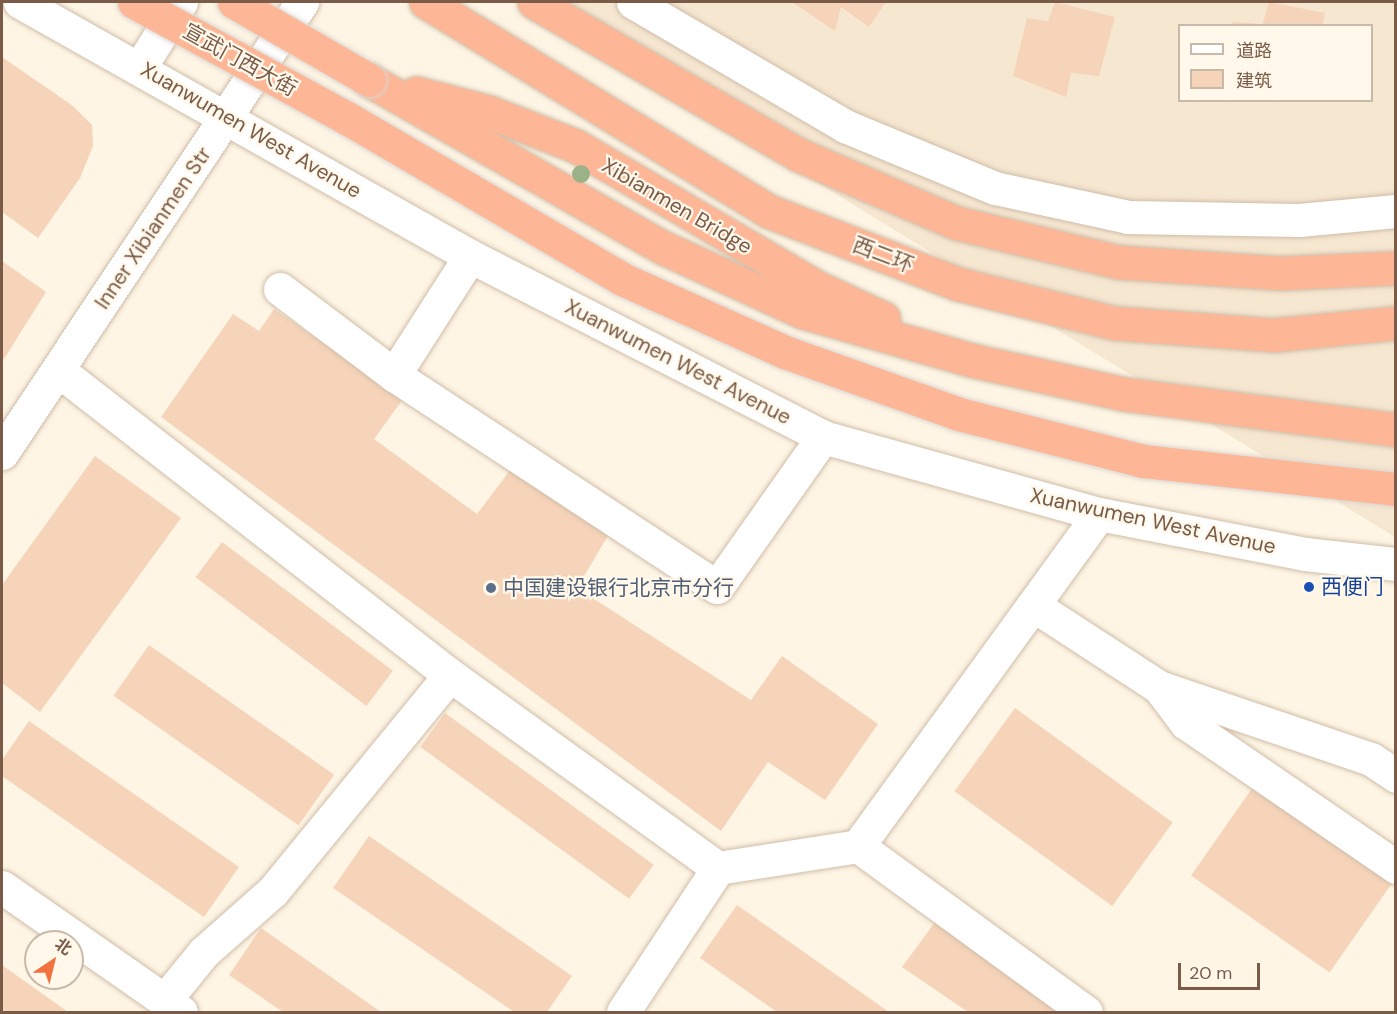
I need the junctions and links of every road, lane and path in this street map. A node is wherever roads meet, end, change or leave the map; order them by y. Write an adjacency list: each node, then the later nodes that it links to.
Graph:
1 (20, 2): 9 (street, Xuanwumen West Avenue)
2 (134, 2): 23 (highway, bridge)
3 (181, 2): 9 (street)
4 (234, 2): 10 (highway, bridge)
5 (302, 2): 11 (street, Inner Xibianmen Str)
6 (426, 2): 16 (highway, 西二环)
7 (534, 2): 14 (highway)
8 (633, 2): 12 (street)
9 (140, 67): 11 (street, Xuanwumen West Avenue)
10 (369, 80): 17 (highway, Xibianmen Bridge); 17 (highway)
11 (227, 116): 13 (street, Xuanwumen West Avenue); 18 (street, Inner Xibianmen Str)
12 (1395, 211)
13 (470, 256): 19 (street); 21 (street, Xuanwumen West Avenue)
14 (1395, 268)
15 (280, 289): 19 (street)
16 (1395, 323)
17 (975, 361): 20 (highway)
18 (58, 370): 22 (street, Inner Xibianmen Str); 27 (street)
19 (394, 375): 21 (street)
20 (1395, 430)
21 (823, 437): 24 (street, Xuanwumen West Avenue)
22 (2, 453)
23 (1395, 489)
24 (1099, 514): 25 (street, Xuanwumen West Avenue); 26 (street)
25 (1395, 564)
26 (1033, 605): 28 (street); 30 (street)
27 (450, 675): 32 (street); 34 (street)
28 (1159, 687): 29 (street); 31 (street)
29 (1393, 769)
30 (858, 846): 32 (street); 36 (street)
31 (1395, 867)
32 (718, 868): 35 (street)
33 (2, 887): 34 (street)
34 (173, 1007)
35 (622, 1012)
36 (1086, 1012)

